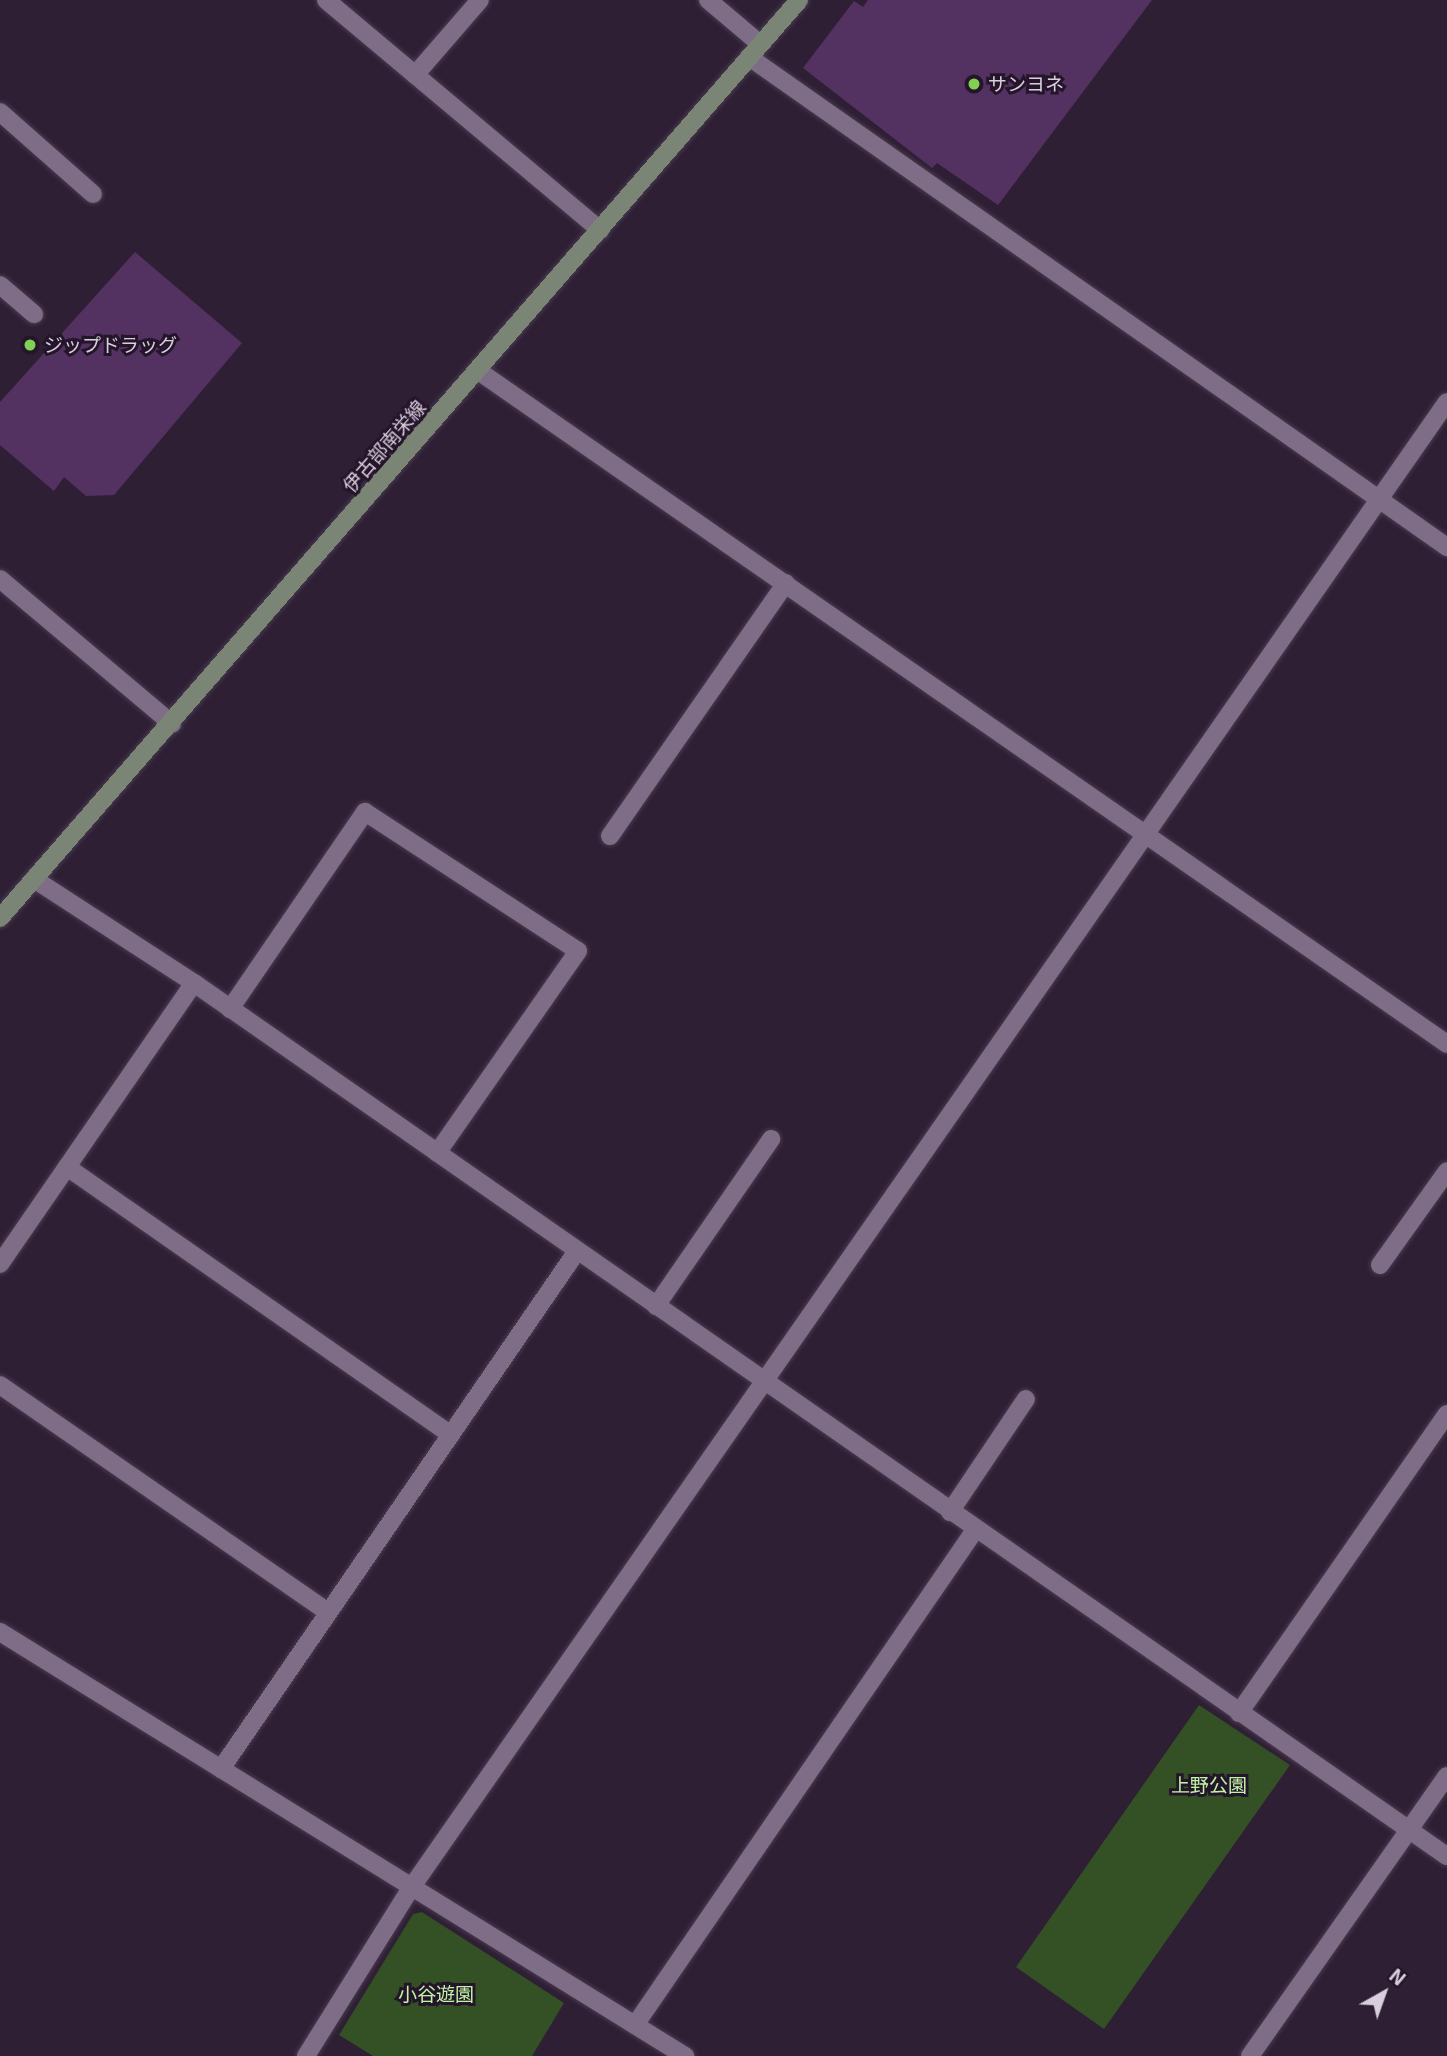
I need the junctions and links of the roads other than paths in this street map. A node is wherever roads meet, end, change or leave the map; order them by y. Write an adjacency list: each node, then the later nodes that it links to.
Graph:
1 (326, 0): 6 (street)
2 (480, 0): 6 (street)
3 (708, 0): 5 (street)
4 (799, 0): 5 (main road, 伊古部南栄線)
5 (755, 51): 9 (main road, 伊古部南栄線); 14 (street)
6 (415, 75): 9 (street)
7 (0, 112): 8 (street)
8 (93, 194)
9 (600, 230): 12 (main road, 伊古部南栄線)
10 (0, 285): 11 (street)
11 (34, 314)
12 (477, 370): 17 (street); 18 (main road, 伊古部南栄線)
13 (1447, 401): 14 (street)
14 (1379, 500): 15 (street); 19 (street)
15 (1447, 547)
16 (0, 579): 18 (street)
17 (786, 583): 19 (street); 20 (street)
18 (172, 724): 21 (main road, 伊古部南栄線)
19 (1148, 833): 25 (street); 34 (street)
20 (610, 836)
21 (34, 879): 22 (main road, 伊古部南栄線); 23 (street)
22 (0, 918)
23 (194, 983): 24 (street); 28 (street)
24 (230, 1009): 27 (street); 27 (street)
25 (1447, 1044)
26 (771, 1139): 33 (street)
27 (437, 1153): 30 (street)
28 (67, 1167): 31 (street); 38 (street)
29 (1447, 1171): 32 (street)
30 (577, 1251): 33 (street); 38 (street)
31 (0, 1264)
32 (1380, 1265)
33 (656, 1306): 34 (street)
34 (767, 1382): 39 (street); 48 (street)
35 (0, 1385): 41 (street)
36 (1026, 1399): 39 (street)
37 (1447, 1414): 43 (street)
38 (451, 1435): 41 (street)
39 (950, 1512): 40 (street)
40 (975, 1530): 43 (street); 49 (street)
41 (328, 1612): 44 (street)
42 (0, 1632): 44 (street)
43 (1238, 1713): 46 (street)
44 (221, 1769): 48 (street)
45 (1447, 1776): 46 (street)
46 (1409, 1829): 47 (street); 52 (street)
47 (1447, 1856)
48 (411, 1888): 49 (street); 50 (street)
49 (635, 2025): 51 (street)
50 (306, 2056)
51 (685, 2056)
52 (1250, 2056)

